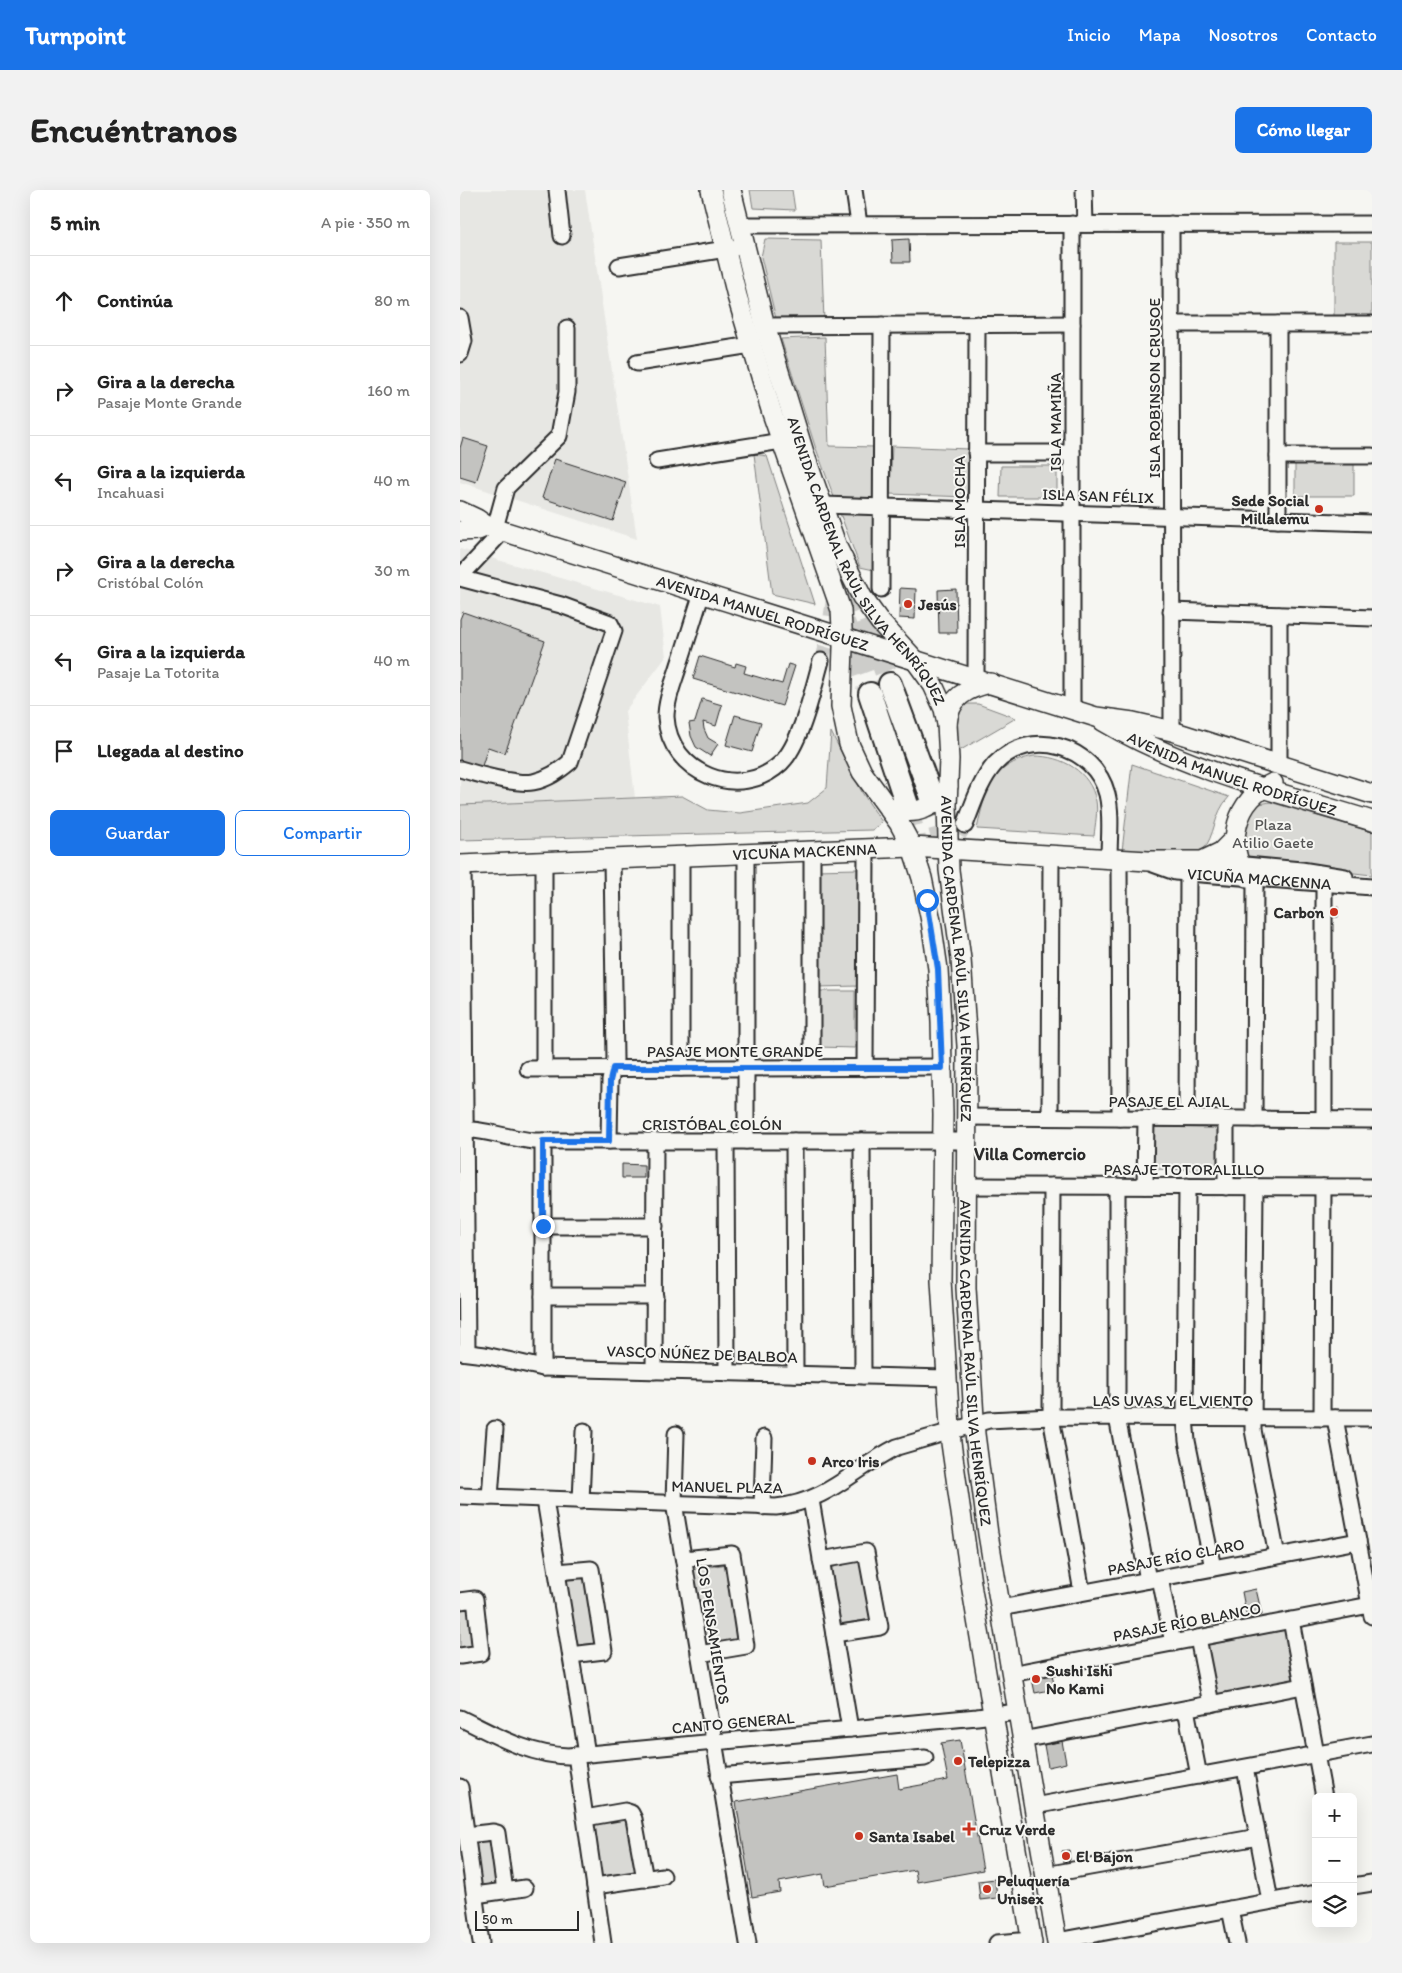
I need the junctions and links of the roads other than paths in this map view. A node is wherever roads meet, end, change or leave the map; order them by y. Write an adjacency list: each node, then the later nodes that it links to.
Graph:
1 (557, 190): 14 (street)
2 (701, 190): 8 (main road, AVENIDA CARDENAL RAÚL SILVA HENRÍQUEZ)
3 (711, 190): 8 (main road, AVENIDA CARDENAL RAÚL SILVA HENRÍQUEZ)
4 (731, 190): 13 (main road, AVENIDA CARDENAL RAÚL SILVA HENRÍQUEZ)
5 (738, 190): 13 (main road, AVENIDA CARDENAL RAÚL SILVA HENRÍQUEZ)
6 (854, 190): 9 (street)
7 (1084, 190): 10 (street, ISLA MAMIÑA)
8 (717, 219): 16 (main road, AVENIDA CARDENAL RAÚL SILVA HENRÍQUEZ)
9 (859, 224): 10 (street); 13 (street)
10 (1079, 224): 11 (street); 20 (street, ISLA MAMIÑA)
11 (1171, 224): 12 (street); 21 (street, ISLA ROBINSON CRUSOE)
12 (1372, 224)
13 (740, 225): 15 (main road, AVENIDA CARDENAL RAÚL SILVA HENRÍQUEZ)
14 (562, 236)
15 (745, 246): 16 (street); 24 (main road, AVENIDA CARDENAL RAÚL SILVA HENRÍQUEZ)
16 (724, 248): 17 (street); 27 (main road, AVENIDA CARDENAL RAÚL SILVA HENRÍQUEZ)
17 (619, 266)
18 (460, 318): 28 (street)
19 (977, 324): 20 (street); 25 (street); 31 (street, ISLA MOCHA)
20 (1072, 324): 32 (street, ISLA MAMIÑA)
21 (1171, 324): 22 (street); 41 (street, ISLA ROBINSON CRUSOE)
22 (1278, 324): 23 (street); 33 (street)
23 (1372, 324)
24 (765, 326): 25 (street); 36 (main road, AVENIDA CARDENAL RAÚL SILVA HENRÍQUEZ)
25 (882, 326): 37 (street)
26 (567, 328): 44 (street)
27 (751, 345): 29 (street); 30 (main road, AVENIDA CARDENAL RAÚL SILVA HENRÍQUEZ)
28 (460, 354)
29 (637, 363)
30 (781, 441): 35 (street); 52 (main road, AVENIDA CARDENAL RAÚL SILVA HENRÍQUEZ)
31 (976, 453): 32 (street); 39 (street, ISLA MOCHA)
32 (1072, 453): 40 (street, ISLA MAMIÑA)
33 (1278, 456): 34 (street); 42 (street)
34 (1372, 456)
35 (657, 461)
36 (823, 504): 37 (street, ISLA SAN FÉLIX); 53 (main road, AVENIDA CARDENAL RAÚL SILVA HENRÍQUEZ)
37 (881, 506): 39 (street, ISLA SAN FÉLIX); 47 (street)
38 (460, 510): 44 (main road, AVENIDA MANUEL RODRÍGUEZ)
39 (976, 510): 40 (street, ISLA SAN FÉLIX); 55 (street, ISLA MOCHA)
40 (1072, 513): 41 (street, ISLA SAN FÉLIX); 58 (street, ISLA MAMIÑA)
41 (1171, 516): 42 (street, ISLA SAN FÉLIX); 49 (street, ISLA ROBINSON CRUSOE)
42 (1278, 520): 43 (street, ISLA SAN FÉLIX)
43 (1372, 523)
44 (495, 528): 45 (main road, AVENIDA MANUEL RODRÍGUEZ); 46 (street); 48 (main road, AVENIDA MANUEL RODRÍGUEZ)
45 (460, 531)
46 (460, 578): 63 (street)
47 (881, 589)
48 (702, 593): 52 (main road, AVENIDA MANUEL RODRÍGUEZ); 54 (street)
49 (1171, 611): 50 (street); 61 (street, ISLA ROBINSON CRUSOE)
50 (1279, 615): 51 (street); 62 (street)
51 (1372, 618)
52 (843, 637): 53 (main road, AVENIDA MANUEL RODRÍGUEZ); 68 (main road, AVENIDA CARDENAL RAÚL SILVA HENRÍQUEZ)
53 (915, 660): 55 (main road, AVENIDA MANUEL RODRÍGUEZ); 60 (main road, AVENIDA CARDENAL RAÚL SILVA HENRÍQUEZ)
54 (821, 661)
55 (983, 681): 58 (main road, AVENIDA MANUEL RODRÍGUEZ); 60 (main road)
56 (890, 684): 66 (highway)
57 (870, 694): 68 (highway)
58 (1072, 709): 59 (main road, AVENIDA MANUEL RODRÍGUEZ)
59 (1096, 717): 61 (main road, AVENIDA MANUEL RODRÍGUEZ); 65 (main road, AVENIDA MANUEL RODRÍGUEZ)
60 (947, 724): 66 (main road, AVENIDA CARDENAL RAÚL SILVA HENRÍQUEZ)
61 (1172, 731): 62 (main road, AVENIDA MANUEL RODRÍGUEZ)
62 (1278, 765): 64 (main road, AVENIDA MANUEL RODRÍGUEZ)
63 (460, 768)
64 (1316, 777): 65 (main road); 67 (main road, AVENIDA MANUEL RODRÍGUEZ)
65 (1263, 788): 69 (main road, AVENIDA MANUEL RODRÍGUEZ); 71 (main road)
66 (939, 790): 68 (main road); 74 (main road, AVENIDA CARDENAL RAÚL SILVA HENRÍQUEZ)
67 (1372, 794)
68 (898, 806): 72 (main road, AVENIDA CARDENAL RAÚL SILVA HENRÍQUEZ)
69 (1372, 821)
70 (964, 825): 79 (street)
71 (1234, 839): 82 (main road); 86 (main road)
72 (912, 847): 73 (main road, VICUÑA MACKENNA); 74 (main road, VICUÑA MACKENNA); 94 (main road, AVENIDA CARDENAL RAÚL SILVA HENRÍQUEZ)
73 (866, 848): 75 (main road, VICUÑA MACKENNA); 93 (street)
74 (948, 849): 77 (main road, VICUÑA MACKENNA); 97 (main road, AVENIDA CARDENAL RAÚL SILVA HENRÍQUEZ)
75 (812, 850): 76 (main road, VICUÑA MACKENNA); 92 (street)
76 (746, 854): 78 (main road, VICUÑA MACKENNA); 91 (street)
77 (1051, 855): 79 (main road, VICUÑA MACKENNA); 98 (street)
78 (681, 856): 80 (main road, VICUÑA MACKENNA); 90 (street)
79 (1114, 859): 81 (main road, VICUÑA MACKENNA); 99 (street)
80 (612, 860): 83 (main road, VICUÑA MACKENNA); 89 (street)
81 (1148, 861): 82 (main road, VICUÑA MACKENNA); 85 (street, VICUÑA MACKENNA)
82 (1202, 861): 86 (street, VICUÑA MACKENNA)
83 (544, 862): 84 (main road, VICUÑA MACKENNA); 96 (street)
84 (461, 865): 106 (street)
85 (1188, 873): 86 (street, VICUÑA MACKENNA); 101 (street)
86 (1247, 873): 87 (street, VICUÑA MACKENNA); 88 (street, VICUÑA MACKENNA); 103 (street)
87 (1324, 884): 88 (street, VICUÑA MACKENNA); 104 (street)
88 (1372, 885)
89 (613, 1068): 90 (street, PASAJE MONTE GRANDE); 96 (street, PASAJE MONTE GRANDE); 108 (street)
90 (681, 1068): 91 (street, PASAJE MONTE GRANDE)
91 (746, 1068): 92 (street, PASAJE MONTE GRANDE); 111 (street)
92 (812, 1068): 93 (street, PASAJE MONTE GRANDE)
93 (865, 1068): 94 (street, PASAJE MONTE GRANDE)
94 (942, 1068): 114 (main road, AVENIDA CARDENAL RAÚL SILVA HENRÍQUEZ)
95 (528, 1069): 96 (street, PASAJE MONTE GRANDE)
96 (544, 1069)
97 (966, 1117): 98 (street, PASAJE EL AJIAL); 115 (main road, AVENIDA CARDENAL RAÚL SILVA HENRÍQUEZ)
98 (1050, 1117): 99 (street, PASAJE EL AJIAL)
99 (1120, 1118): 100 (street, PASAJE EL AJIAL)
100 (1146, 1118): 101 (street, PASAJE EL AJIAL); 119 (street)
101 (1187, 1118): 102 (street, PASAJE EL AJIAL)
102 (1226, 1119): 103 (street, PASAJE EL AJIAL); 121 (street)
103 (1254, 1119): 104 (street, PASAJE EL AJIAL)
104 (1324, 1119): 105 (street, PASAJE EL AJIAL)
105 (1372, 1120)
106 (462, 1129): 107 (street, CRISTÓBAL COLÓN); 129 (street)
107 (543, 1141): 108 (street, CRISTÓBAL COLÓN); 125 (street)
108 (609, 1141): 109 (street, CRISTÓBAL COLÓN)
109 (655, 1141): 110 (street, CRISTÓBAL COLÓN); 126 (street)
110 (726, 1141): 111 (street, CRISTÓBAL COLÓN); 132 (street)
111 (746, 1141): 112 (street, CRISTÓBAL COLÓN)
112 (794, 1141): 113 (street, CRISTÓBAL COLÓN); 133 (street)
113 (862, 1141): 114 (street, CRISTÓBAL COLÓN); 134 (street)
114 (942, 1141): 115 (street, CRISTÓBAL COLÓN); 135 (main road, AVENIDA CARDENAL RAÚL SILVA HENRÍQUEZ)
115 (966, 1141): 116 (main road, AVENIDA CARDENAL RAÚL SILVA HENRÍQUEZ)
116 (966, 1186): 117 (street, PASAJE TOTORALILLO); 142 (main road, AVENIDA CARDENAL RAÚL SILVA HENRÍQUEZ)
117 (1052, 1186): 118 (street, PASAJE TOTORALILLO); 136 (street)
118 (1117, 1186): 119 (street, PASAJE TOTORALILLO); 137 (street)
119 (1145, 1186): 120 (street, PASAJE TOTORALILLO)
120 (1187, 1186): 121 (street, PASAJE TOTORALILLO); 138 (street)
121 (1226, 1186): 122 (street, PASAJE TOTORALILLO)
122 (1255, 1187): 123 (street, PASAJE TOTORALILLO); 139 (street)
123 (1323, 1187): 124 (street, PASAJE TOTORALILLO); 140 (street)
124 (1372, 1187)
125 (543, 1226): 126 (street); 127 (street)
126 (655, 1226): 128 (street)
127 (543, 1296): 128 (street); 130 (street)
128 (655, 1296): 131 (street)
129 (464, 1352): 130 (street, VASCO NÚÑEZ DE BALBOA)
130 (543, 1368): 131 (street, VASCO NÚÑEZ DE BALBOA)
131 (654, 1371): 132 (street, VASCO NÚÑEZ DE BALBOA)
132 (727, 1373): 133 (street, VASCO NÚÑEZ DE BALBOA)
133 (795, 1374): 134 (street, VASCO NÚÑEZ DE BALBOA)
134 (863, 1376): 135 (street, VASCO NÚÑEZ DE BALBOA)
135 (946, 1378): 145 (main road, AVENIDA CARDENAL RAÚL SILVA HENRÍQUEZ)
136 (1051, 1417): 137 (street, LAS UVAS Y EL VIENTO); 142 (street, LAS UVAS Y EL VIENTO); 163 (street)
137 (1117, 1417): 138 (street, LAS UVAS Y EL VIENTO); 162 (street)
138 (1185, 1418): 139 (street, LAS UVAS Y EL VIENTO); 160 (street)
139 (1253, 1418): 140 (street, LAS UVAS Y EL VIENTO); 156 (street)
140 (1329, 1418): 141 (street, LAS UVAS Y EL VIENTO); 155 (street)
141 (1372, 1418)
142 (974, 1425): 145 (street, MANUEL PLAZA); 165 (main road, AVENIDA CARDENAL RAÚL SILVA HENRÍQUEZ)
143 (495, 1429): 149 (street)
144 (584, 1431): 152 (street)
145 (950, 1432): 151 (street, MANUEL PLAZA); 179 (main road, AVENIDA CARDENAL RAÚL SILVA HENRÍQUEZ)
146 (676, 1434): 153 (street, LOS PENSAMIENTOS)
147 (764, 1438): 154 (street)
148 (460, 1496): 149 (street, MANUEL PLAZA)
149 (490, 1497): 150 (street, MANUEL PLAZA)
150 (545, 1500): 152 (street, MANUEL PLAZA); 161 (street)
151 (811, 1500): 154 (street, MANUEL PLAZA); 159 (street)
152 (581, 1501): 153 (street, MANUEL PLAZA)
153 (674, 1503): 154 (street, MANUEL PLAZA); 158 (street, LOS PENSAMIENTOS)
154 (762, 1507)
155 (1358, 1541): 156 (street, PASAJE RÍO CLARO); 157 (street)
156 (1277, 1556): 160 (street, PASAJE RÍO CLARO)
157 (1367, 1558): 166 (street)
158 (684, 1559): 171 (street, LOS PENSAMIENTOS); 171 (street)
159 (821, 1560): 168 (street); 168 (street)
160 (1213, 1568): 162 (street, PASAJE RÍO CLARO)
161 (557, 1572): 172 (street); 172 (street)
162 (1154, 1579): 163 (street, PASAJE RÍO CLARO); 170 (street)
163 (1082, 1592): 165 (street, PASAJE RÍO CLARO)
164 (460, 1601): 173 (street)
165 (1000, 1608): 174 (main road, AVENIDA CARDENAL RAÚL SILVA HENRÍQUEZ)
166 (1371, 1610): 167 (street, PASAJE RÍO BLANCO)
167 (1291, 1620): 169 (street, PASAJE RÍO BLANCO); 175 (street)
168 (834, 1634): 181 (street)
169 (1198, 1638): 170 (street, PASAJE RÍO BLANCO); 176 (street)
170 (1173, 1643): 174 (street, PASAJE RÍO BLANCO)
171 (699, 1654): 183 (street, LOS PENSAMIENTOS)
172 (571, 1655): 186 (street)
173 (460, 1656)
174 (1011, 1674): 178 (main road, AVENIDA CARDENAL RAÚL SILVA HENRÍQUEZ)
175 (1303, 1686): 176 (street); 185 (street)
176 (1211, 1704): 177 (street)
177 (1186, 1709): 182 (street); 190 (street)
178 (1017, 1712): 179 (street, CANTO GENERAL); 182 (main road, AVENIDA CARDENAL RAÚL SILVA HENRÍQUEZ)
179 (994, 1716): 181 (street, CANTO GENERAL); 209 (main road, AVENIDA CARDENAL RAÚL SILVA HENRÍQUEZ)
180 (460, 1718): 186 (street, CANTO GENERAL)
181 (850, 1729): 183 (street, CANTO GENERAL)
182 (1022, 1740): 193 (main road, AVENIDA CARDENAL RAÚL SILVA HENRÍQUEZ)
183 (714, 1742): 186 (street, CANTO GENERAL); 189 (street, LOS PENSAMIENTOS)
184 (1372, 1744): 185 (street)
185 (1316, 1754): 188 (street); 192 (street)
186 (582, 1755): 194 (street)
187 (925, 1758): 189 (street)
188 (1245, 1768): 190 (street); 196 (street)
189 (719, 1776): 213 (street, LOS PENSAMIENTOS)
190 (1199, 1776): 193 (street)
191 (460, 1787): 195 (street)
192 (1323, 1793)
193 (1034, 1806): 198 (main road, AVENIDA CARDENAL RAÚL SILVA HENRÍQUEZ)
194 (585, 1818): 199 (street); 202 (street)
195 (466, 1835): 204 (street); 206 (street)
196 (1258, 1837): 198 (street); 207 (street)
197 (663, 1876): 199 (street)
198 (1046, 1876): 210 (main road, AVENIDA CARDENAL RAÚL SILVA HENRÍQUEZ)
199 (644, 1879): 202 (street)
200 (1372, 1882): 201 (street)
201 (1357, 1885)
202 (595, 1886): 212 (street)
203 (525, 1888): 204 (street)
204 (505, 1890): 206 (street)
205 (1312, 1894): 207 (street)
206 (475, 1895): 211 (street)
207 (1270, 1902): 208 (street)
208 (1230, 1909): 210 (street); 215 (street)
209 (1031, 1941): 214 (street)
210 (1057, 1942)
211 (482, 1943)
212 (603, 1943)
213 (748, 1943)
214 (997, 1943)
215 (1237, 1943)

